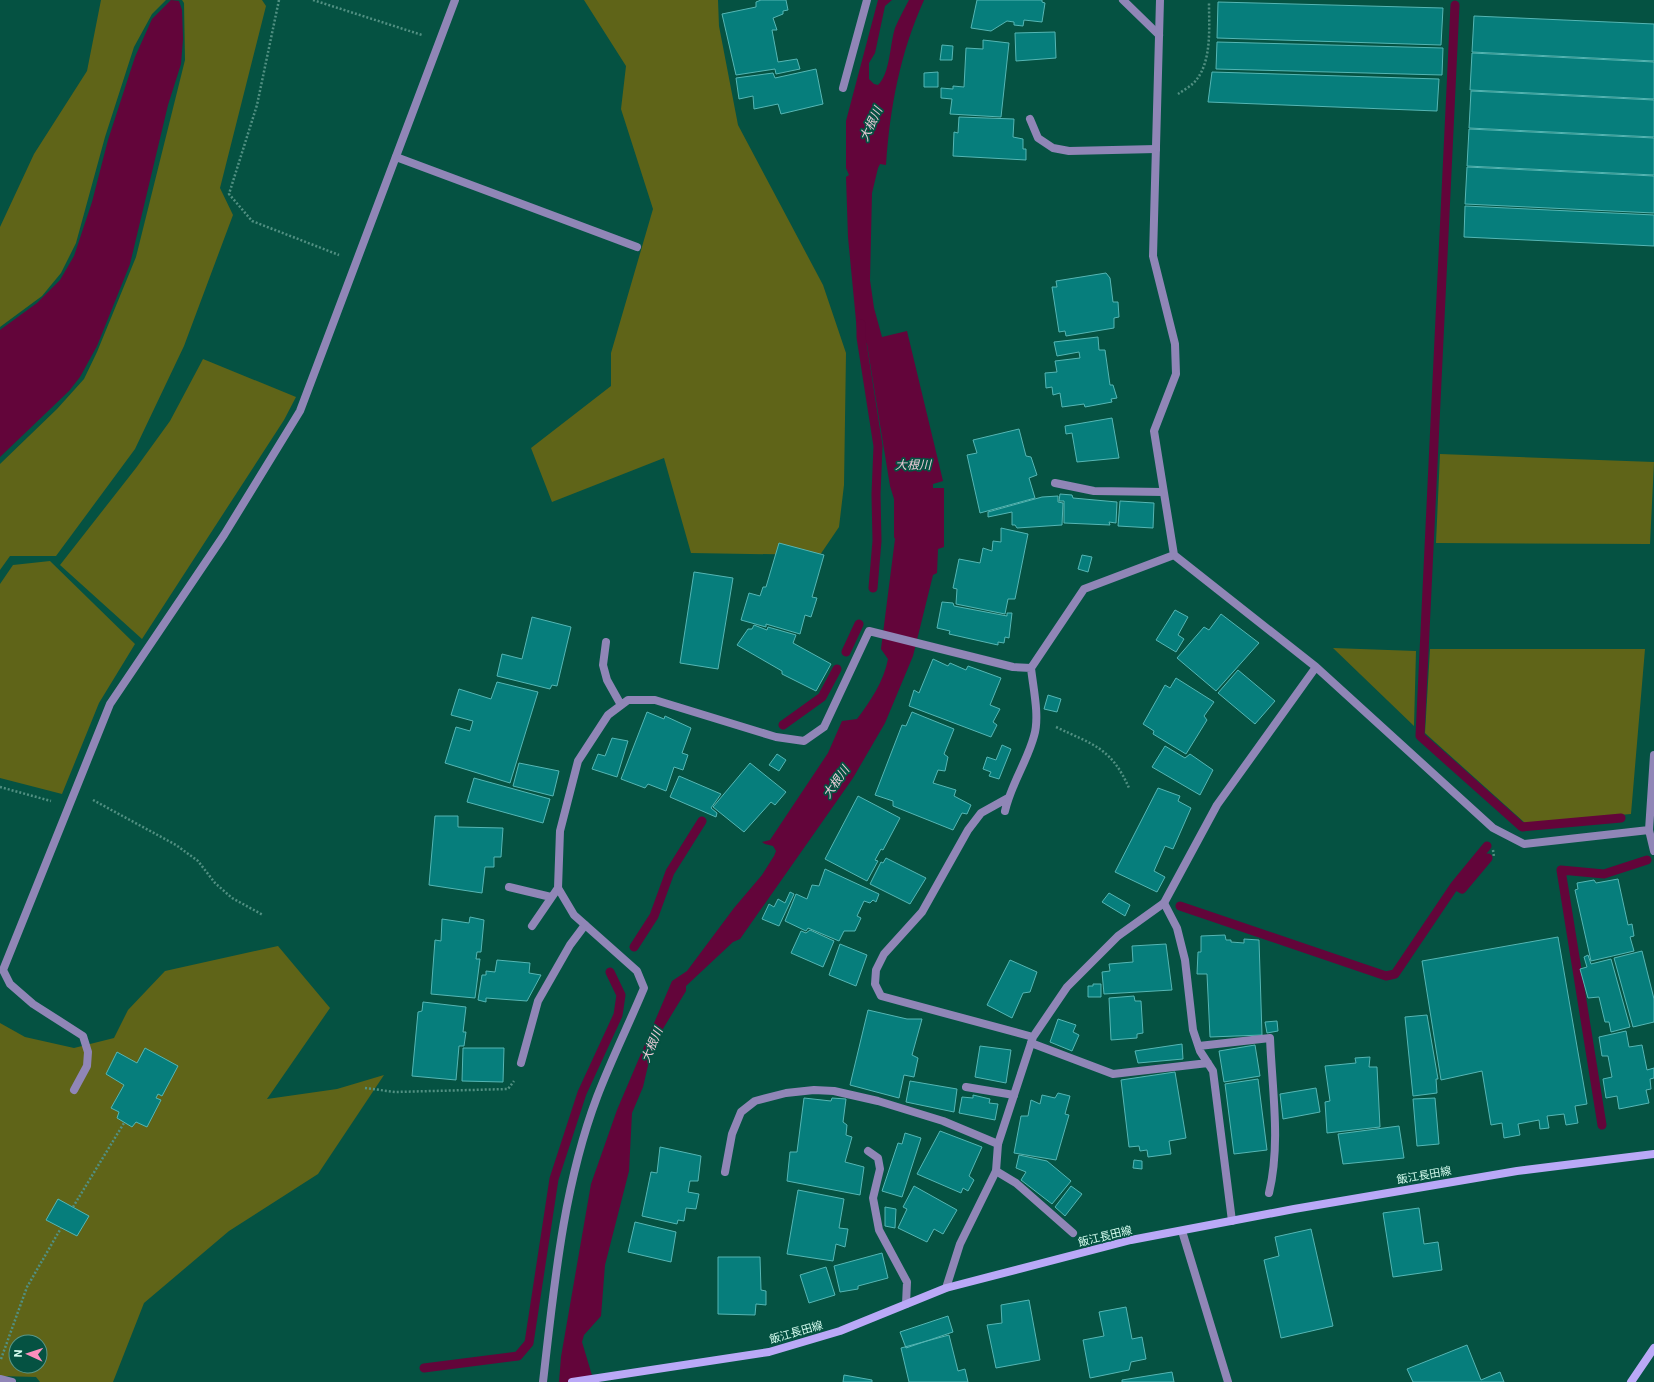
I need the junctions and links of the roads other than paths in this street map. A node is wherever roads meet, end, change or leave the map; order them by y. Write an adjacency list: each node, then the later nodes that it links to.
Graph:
1 (455, 0): 9 (street)
2 (867, 0): 6 (street)
3 (1123, 0): 5 (street)
4 (1160, 0): 5 (street)
5 (1160, 35): 8 (street)
6 (843, 88)
7 (1030, 119): 8 (street)
8 (1156, 149): 12 (street)
9 (396, 157): 10 (street); 34 (street)
10 (637, 247)
11 (1055, 483): 12 (street)
12 (1163, 492): 13 (street)
13 (1174, 555): 15 (street); 16 (street)
14 (606, 642): 17 (street)
15 (1316, 666): 21 (street); 26 (street)
16 (1031, 668): 17 (street); 19 (street)
17 (621, 706): 24 (street)
18 (1654, 755): 21 (street)
19 (1008, 798): 20 (street); 29 (street)
20 (1005, 811)
21 (1649, 830): 22 (street)
22 (1654, 851)
23 (509, 887): 25 (street)
24 (558, 888): 25 (street); 27 (street)
25 (551, 897): 28 (street)
26 (1164, 903): 29 (street); 30 (street)
27 (585, 925): 31 (street); 51 (street)
28 (532, 926)
29 (1032, 1040): 32 (street); 35 (street)
30 (1199, 1046): 32 (street); 41 (street)
31 (521, 1063)
32 (1208, 1063): 42 (street)
33 (966, 1087): 35 (street)
34 (74, 1090)
35 (1014, 1095): 36 (street)
36 (998, 1144): 39 (street); 40 (street)
37 (868, 1151): 46 (street)
38 (1654, 1154): 42 (main road, 飯江長田線)
39 (996, 1171): 44 (street); 45 (street)
40 (725, 1172)
41 (1269, 1193)
42 (1232, 1221): 43 (main road, 飯江長田線)
43 (1182, 1230): 45 (main road, 飯江長田線); 53 (street)
44 (1073, 1233)
45 (946, 1288): 46 (main road, 飯江長田線)
46 (906, 1304): 49 (main road, 飯江長田線)
47 (1654, 1348): 54 (main road)
48 (0, 1379): 50 (street)
49 (614, 1379): 52 (main road, 飯江長田線)
50 (12, 1382)
51 (543, 1382)
52 (572, 1382)
53 (1228, 1382)
54 (1631, 1382)

